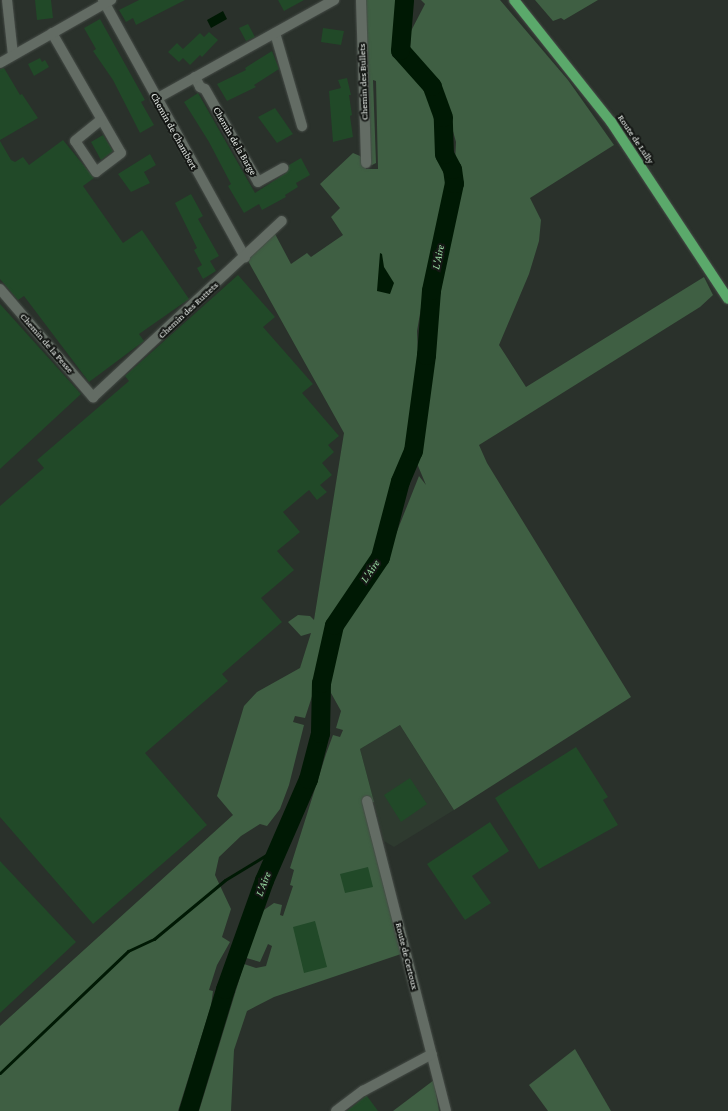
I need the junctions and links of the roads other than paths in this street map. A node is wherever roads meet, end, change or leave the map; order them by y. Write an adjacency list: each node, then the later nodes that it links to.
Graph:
1 (7, 0): 8 (street)
2 (334, 0): 7 (street)
3 (361, 0): 14 (street, Chemin des Bullets)
4 (514, 0): 19 (main road, Route de Lully)
5 (106, 1): 6 (street); 11 (street, Chemin de Chambert)
6 (52, 33): 8 (street); 12 (street)
7 (275, 33): 10 (street); 13 (street)
8 (13, 55): 9 (street)
9 (0, 62)
10 (195, 77): 11 (street); 15 (street, Chemin de la Barge)
11 (156, 99): 17 (street, Chemin de Chambert)
12 (101, 120): 12 (street)
13 (302, 126)
14 (366, 163)
15 (283, 168)
16 (282, 221): 17 (street, Chemin des Ruttets)
17 (245, 257): 20 (street, Chemin des Ruttets)
18 (0, 289): 20 (street, Chemin de la Pesse)
19 (728, 299)
20 (93, 397)
21 (367, 800): 22 (street, Route de Certoux)
22 (432, 1054): 23 (street); 24 (street, Route de Certoux)
23 (336, 1111)
24 (446, 1111)

